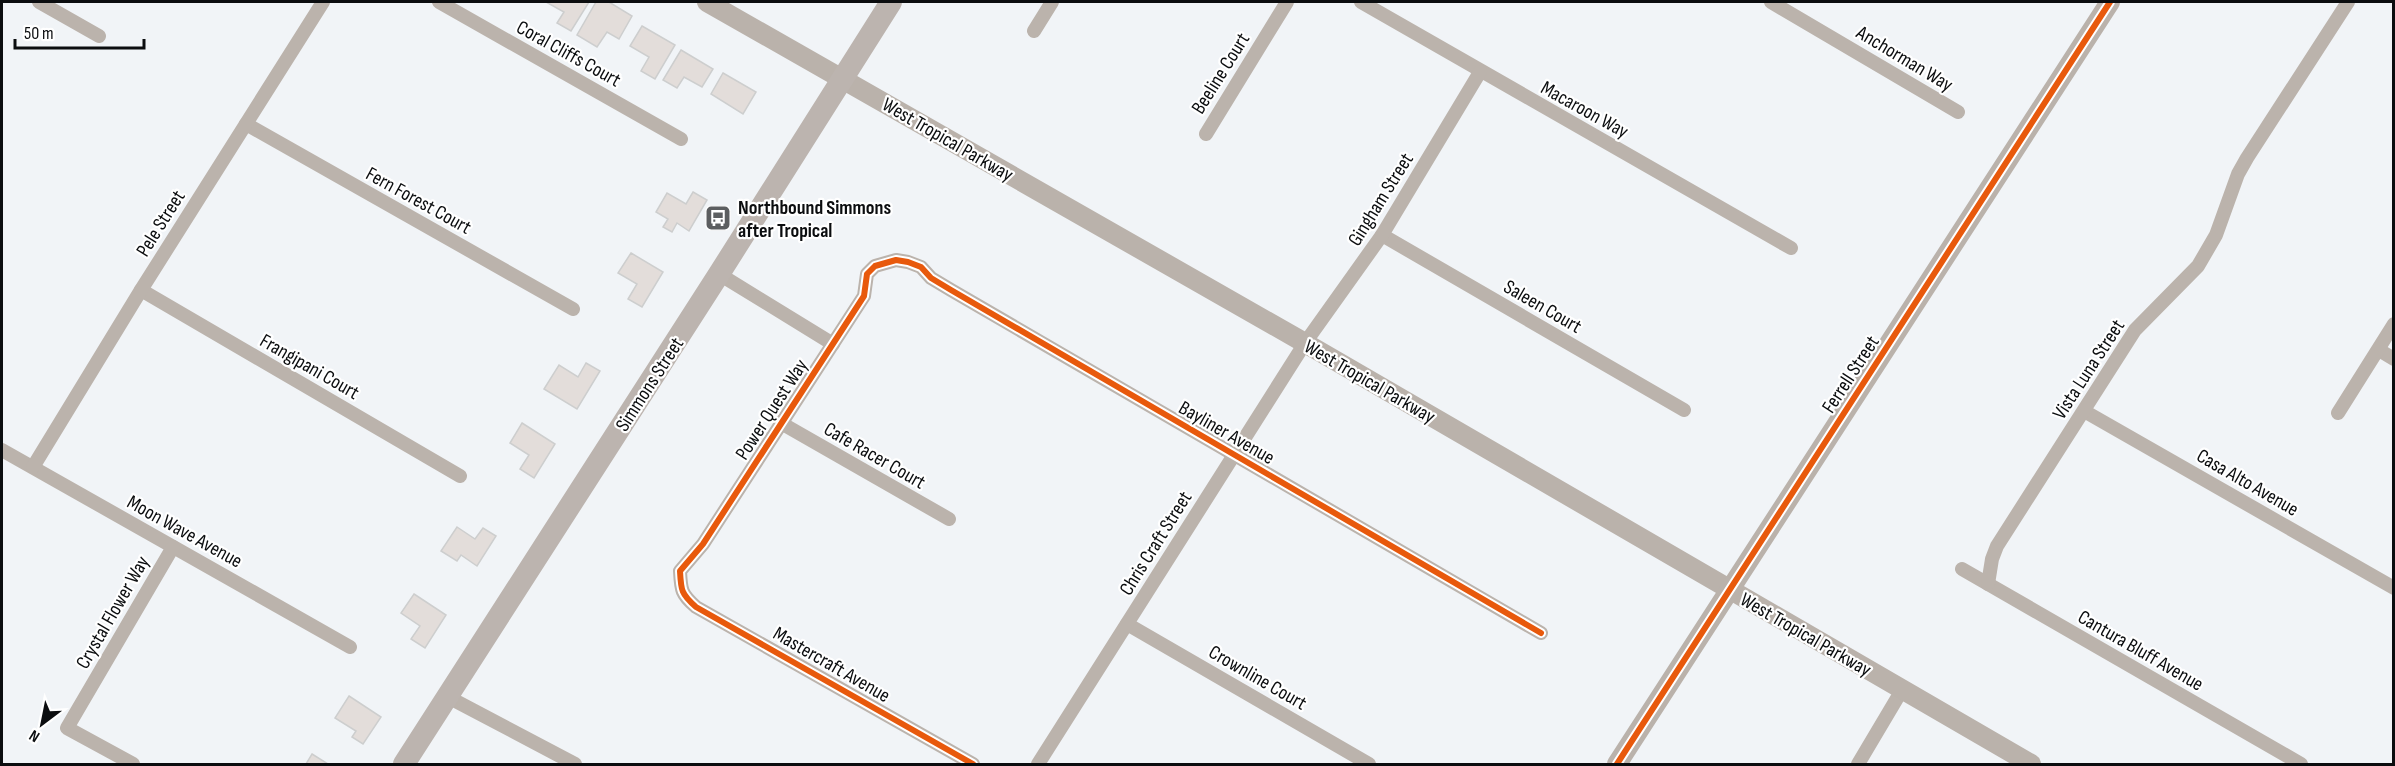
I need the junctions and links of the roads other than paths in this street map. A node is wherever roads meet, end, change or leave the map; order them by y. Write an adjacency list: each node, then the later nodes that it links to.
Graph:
1 (39, 2): 13 (street)
2 (323, 2): 17 (street, Pele Street)
3 (439, 2): 19 (street, Coral Cliffs Court)
4 (706, 2): 15 (main road, West Tropical Parkway)
5 (891, 2): 15 (main road, Simmons Street)
6 (1052, 2): 12 (street)
7 (1287, 2): 18 (street, Beeline Court)
8 (1361, 2): 14 (street, Macaroon Way)
9 (1771, 2): 16 (street, Anchorman Way)
10 (2110, 2): 45 (main road, Ferrell Street)
11 (2348, 2): 32 (street, Vista Luna Street)
12 (1034, 31)
13 (99, 36)
14 (1480, 72): 20 (street, Gingham Street); 21 (street, Macaroon Way)
15 (842, 79): 23 (main road, Simmons Street); 27 (main road, West Tropical Parkway)
16 (1958, 112)
17 (246, 124): 24 (street, Pele Street); 25 (street, Fern Forest Court)
18 (1206, 134)
19 (681, 139)
20 (1382, 235): 27 (street, Gingham Street); 31 (street, Saleen Court)
21 (1791, 248)
22 (896, 260): 28 (street, Power Quest Way); 36 (street, Bayliner Avenue)
23 (719, 274): 28 (street); 50 (main road, Simmons Street)
24 (141, 290): 37 (street, Pele Street); 38 (street, Frangipani Court)
25 (573, 309)
26 (2394, 324): 29 (street)
27 (1305, 343): 36 (street, Chris Craft Street); 45 (main road, West Tropical Parkway)
28 (833, 344): 34 (street, Power Quest Way)
29 (2379, 350): 30 (street); 33 (street)
30 (2394, 359)
31 (1684, 410)
32 (2084, 411): 42 (street, Vista Luna Street); 44 (street, Casa Alto Avenue)
33 (2338, 413)
34 (781, 423): 39 (street, Cafe Racer Court); 43 (street, Power Quest Way)
35 (2, 450): 37 (street, Moon Wave Avenue)
36 (1233, 454): 46 (street, Chris Craft Street); 47 (street, Bayliner Avenue)
37 (33, 467): 40 (street, Moon Wave Avenue)
38 (460, 476)
39 (949, 519)
40 (173, 547): 48 (street, Moon Wave Avenue); 52 (street, Crystal Flower Way)
41 (1962, 569): 42 (street, Cantura Bluff Avenue)
42 (1988, 584): 60 (street, Cantura Bluff Avenue)
43 (681, 586): 54 (street, Mastercraft Avenue)
44 (2394, 588)
45 (1730, 591): 49 (main road, West Tropical Parkway); 57 (main road, Ferrell Street)
46 (1127, 624): 55 (street, Chris Craft Street); 56 (street, Crownline Court)
47 (1541, 633)
48 (350, 647)
49 (1902, 690): 58 (street); 59 (main road, West Tropical Parkway)
50 (448, 697): 51 (street); 53 (main road, Simmons Street)
51 (568, 763)
52 (133, 765)
53 (404, 765)
54 (973, 765)
55 (1038, 765)
56 (1369, 765)
57 (1617, 765)
58 (1858, 765)
59 (2031, 765)
60 (2301, 765)

